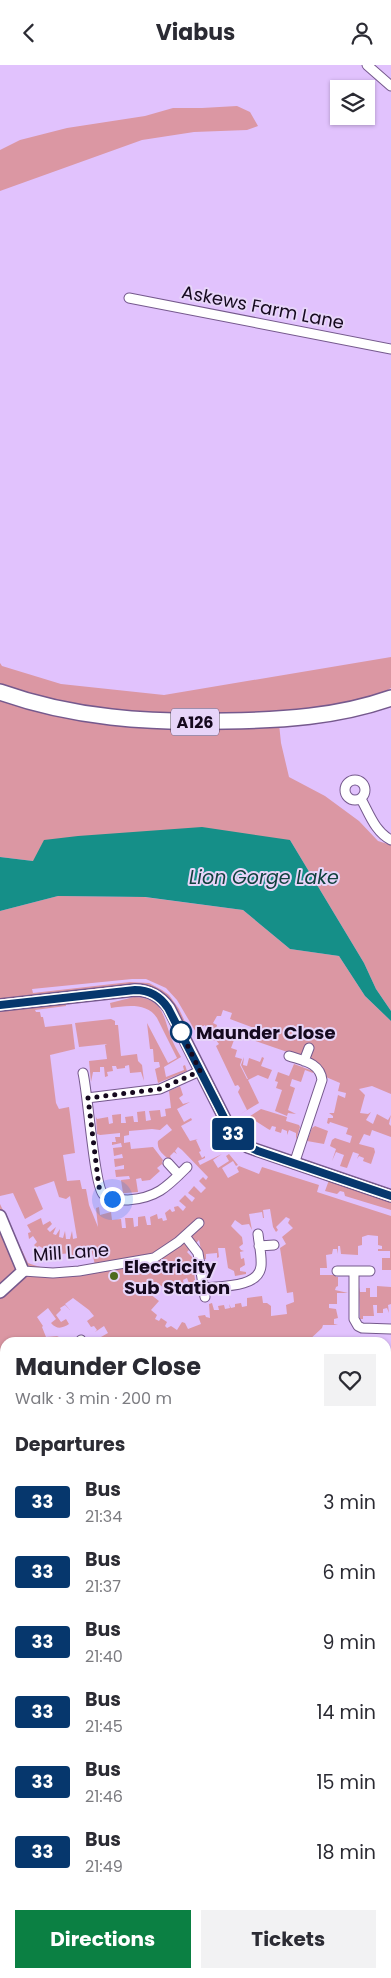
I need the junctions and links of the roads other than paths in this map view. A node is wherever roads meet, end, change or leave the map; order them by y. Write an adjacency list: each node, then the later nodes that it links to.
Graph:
1 (373, 67): 2 (street)
2 (391, 86)
3 (128, 298): 4 (street, Askews Farm Lane)
4 (391, 349)
5 (0, 691): 6 (main road, A126)
6 (391, 698)
7 (361, 799): 8 (street)
8 (391, 840)
9 (0, 1005): 13 (street)
10 (309, 1048): 12 (street)
11 (289, 1056): 12 (street)
12 (304, 1061): 17 (street)
13 (200, 1071): 15 (street); 17 (street)
14 (83, 1073): 15 (street)
15 (88, 1098): 19 (street)
16 (168, 1163): 19 (street)
17 (294, 1164): 20 (street)
18 (187, 1167): 19 (street)
19 (179, 1175)
20 (391, 1196)
21 (0, 1216): 27 (street)
22 (199, 1223): 24 (street, Mill Lane)
23 (258, 1234): 26 (street)
24 (185, 1236): 26 (street); 27 (street, Mill Lane)
25 (274, 1245): 26 (street)
26 (259, 1246)
27 (23, 1271): 31 (street)
28 (337, 1271): 29 (street)
29 (354, 1271): 30 (street); 32 (street)
30 (370, 1271)
31 (0, 1292)
32 (391, 1329)

